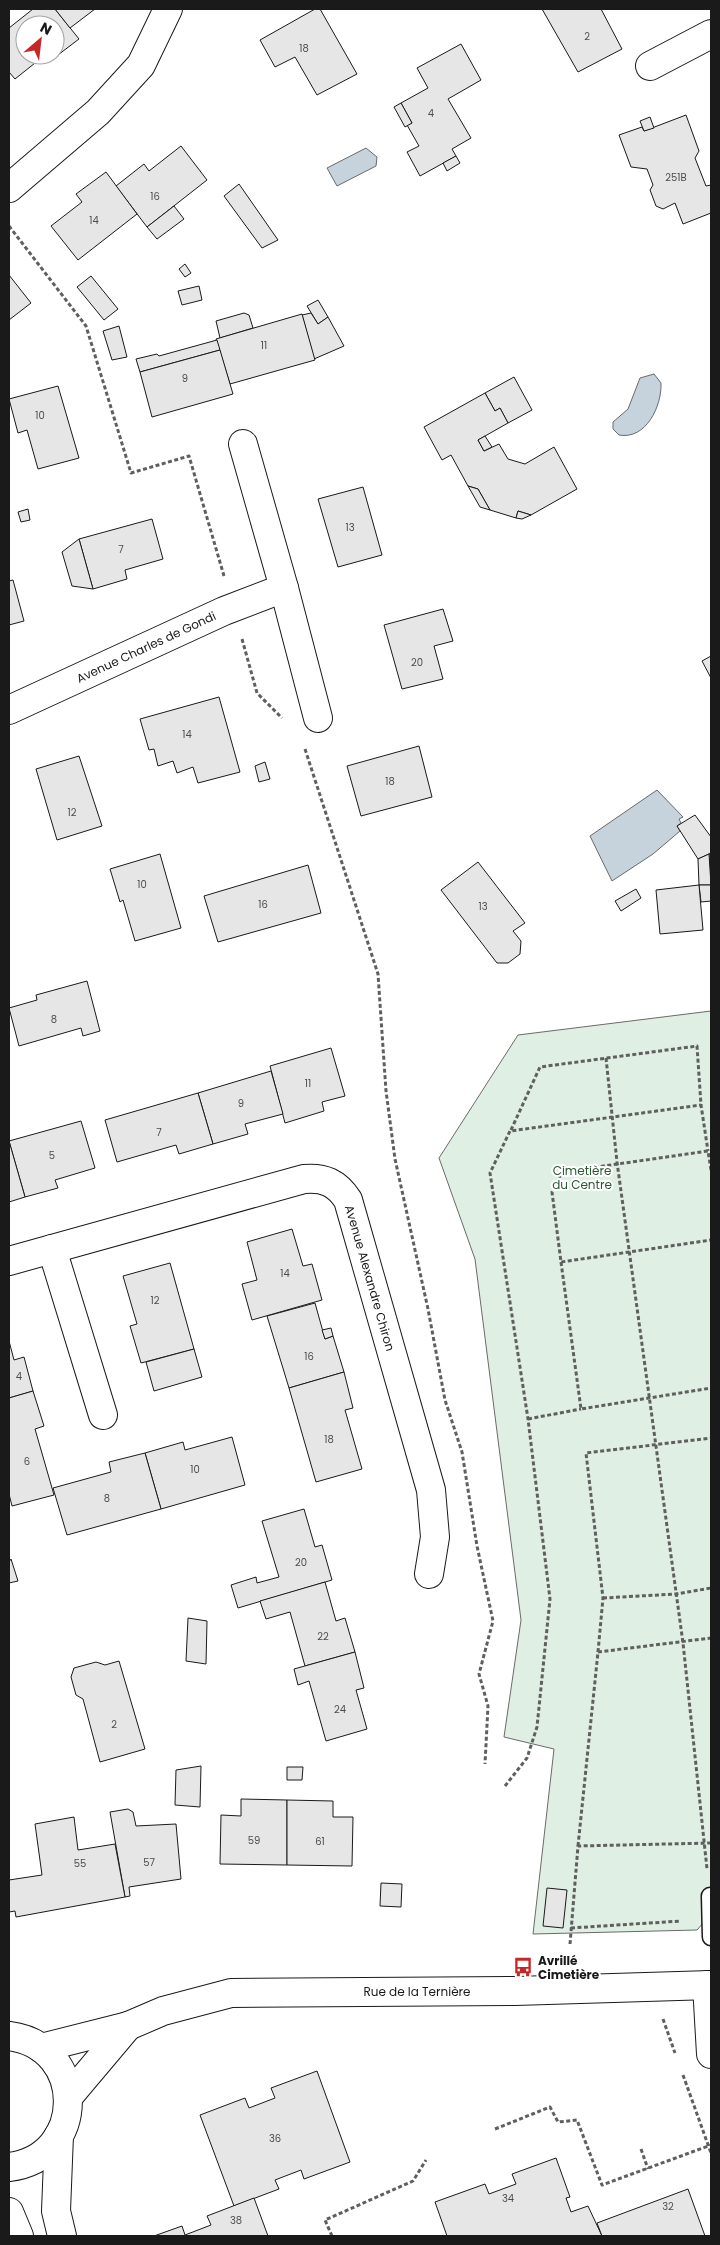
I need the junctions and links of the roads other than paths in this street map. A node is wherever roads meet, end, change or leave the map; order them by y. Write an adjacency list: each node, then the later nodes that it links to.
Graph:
1 (168, 9): 4 (street)
2 (711, 34): 3 (street)
3 (650, 66)
4 (9, 188)
5 (243, 444): 6 (street)
6 (284, 588): 7 (street, Avenue Charles de Gondi); 8 (street)
7 (9, 710)
8 (318, 718)
9 (52, 1249): 10 (street, Avenue Alexandre Chiron); 11 (street); 12 (street, Avenue Alexandre Chiron)
10 (9, 1261)
11 (103, 1415)
12 (429, 1574)
13 (710, 1896): 14 (lane)
14 (711, 1938)
15 (709, 1985): 16 (street, Rue de la Ternière); 19 (street)
16 (128, 2026): 18 (street, Rue de la Ternière); 20 (street, Rue de la Ternière)
17 (9, 2036): 18 (street)
18 (40, 2048): 20 (street)
19 (711, 2054)
20 (68, 2096): 21 (street)
21 (59, 2135): 22 (street); 25 (street)
22 (9, 2167)
23 (9, 2212): 24 (street)
24 (19, 2236)
25 (62, 2236)

